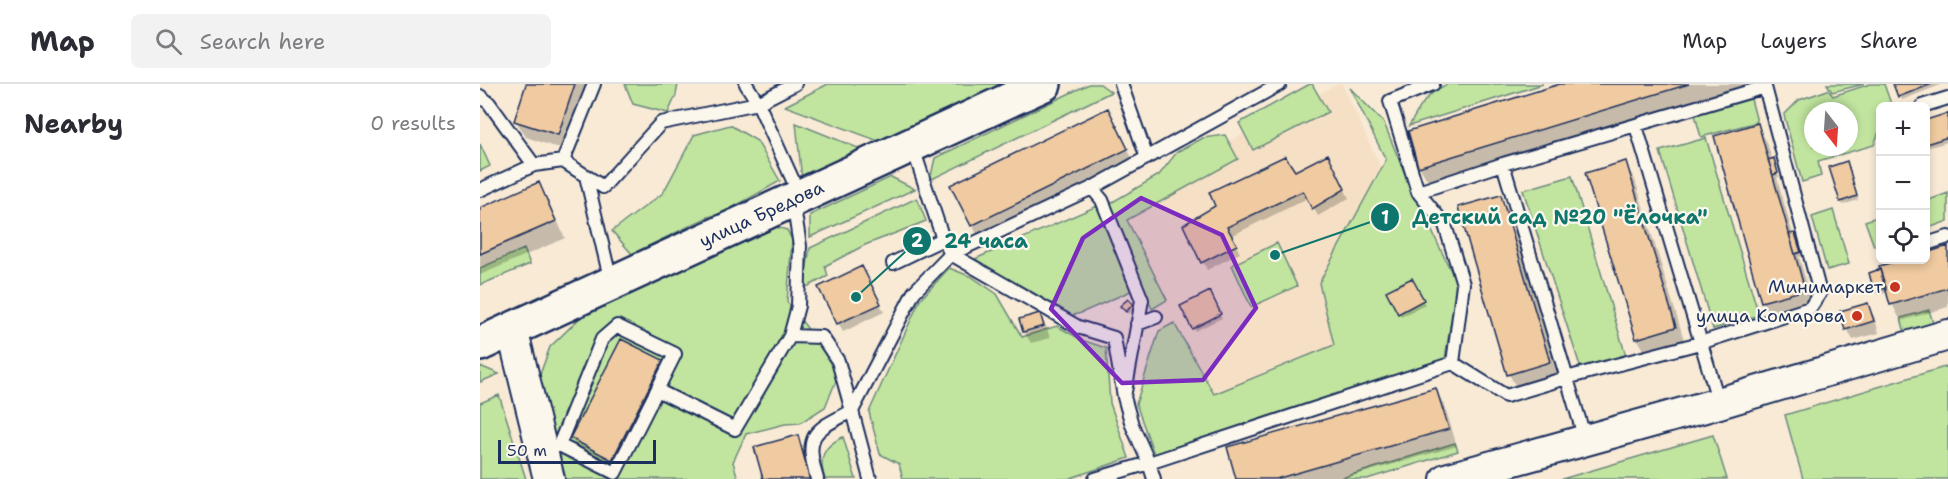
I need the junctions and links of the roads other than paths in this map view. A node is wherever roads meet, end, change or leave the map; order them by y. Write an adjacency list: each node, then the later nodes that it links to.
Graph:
1 (594, 84): 15 (lane)
2 (746, 84): 10 (lane)
3 (795, 84): 10 (lane)
4 (1044, 84): 13 (main road, улица Бредова)
5 (1121, 84): 14 (lane)
6 (1433, 84): 21 (lane)
7 (1276, 85): 14 (lane)
8 (1948, 98): 11 (lane)
9 (483, 102): 17 (lane)
10 (758, 103): 18 (lane); 22 (lane)
11 (1930, 104)
12 (1636, 126): 16 (lane); 34 (lane); 34 (lane)
13 (912, 144): 22 (main road, улица Бредова); 24 (lane)
14 (1147, 158): 19 (lane)
15 (563, 161): 17 (lane); 18 (lane)
16 (1503, 164): 21 (lane); 37 (lane)
17 (534, 165): 20 (lane)
18 (586, 176): 28 (lane)
19 (1092, 188): 26 (lane); 30 (lane)
20 (480, 190)
21 (1418, 192): 36 (lane)
22 (797, 198): 28 (main road, улица Бредова); 33 (lane)
23 (1948, 237): 25 (lane)
24 (943, 239): 26 (lane); 27 (lane)
25 (1930, 243)
26 (951, 254): 39 (lane); 41 (lane)
27 (893, 263)
28 (612, 283): 31 (main road, улица Бредова)
29 (1156, 317): 30 (lane)
30 (1137, 324): 39 (lane)
31 (512, 329): 35 (main road, улица Бредова); 43 (street)
32 (1948, 335): 40 (street)
33 (790, 336): 38 (lane); 41 (lane)
34 (1700, 343): 37 (lane); 40 (lane)
35 (480, 344)
36 (1453, 363): 37 (lane); 44 (lane)
37 (1566, 378): 42 (lane)
38 (657, 390): 43 (lane); 43 (lane)
39 (1124, 397): 44 (lane)
40 (1719, 403): 42 (street)
41 (852, 411): 45 (lane); 46 (lane)
42 (1585, 440): 49 (street)
43 (550, 458)
44 (1149, 463): 47 (lane); 48 (lane)
45 (817, 479)
46 (870, 479)
47 (1095, 479)
48 (1154, 479)
49 (1446, 479)

